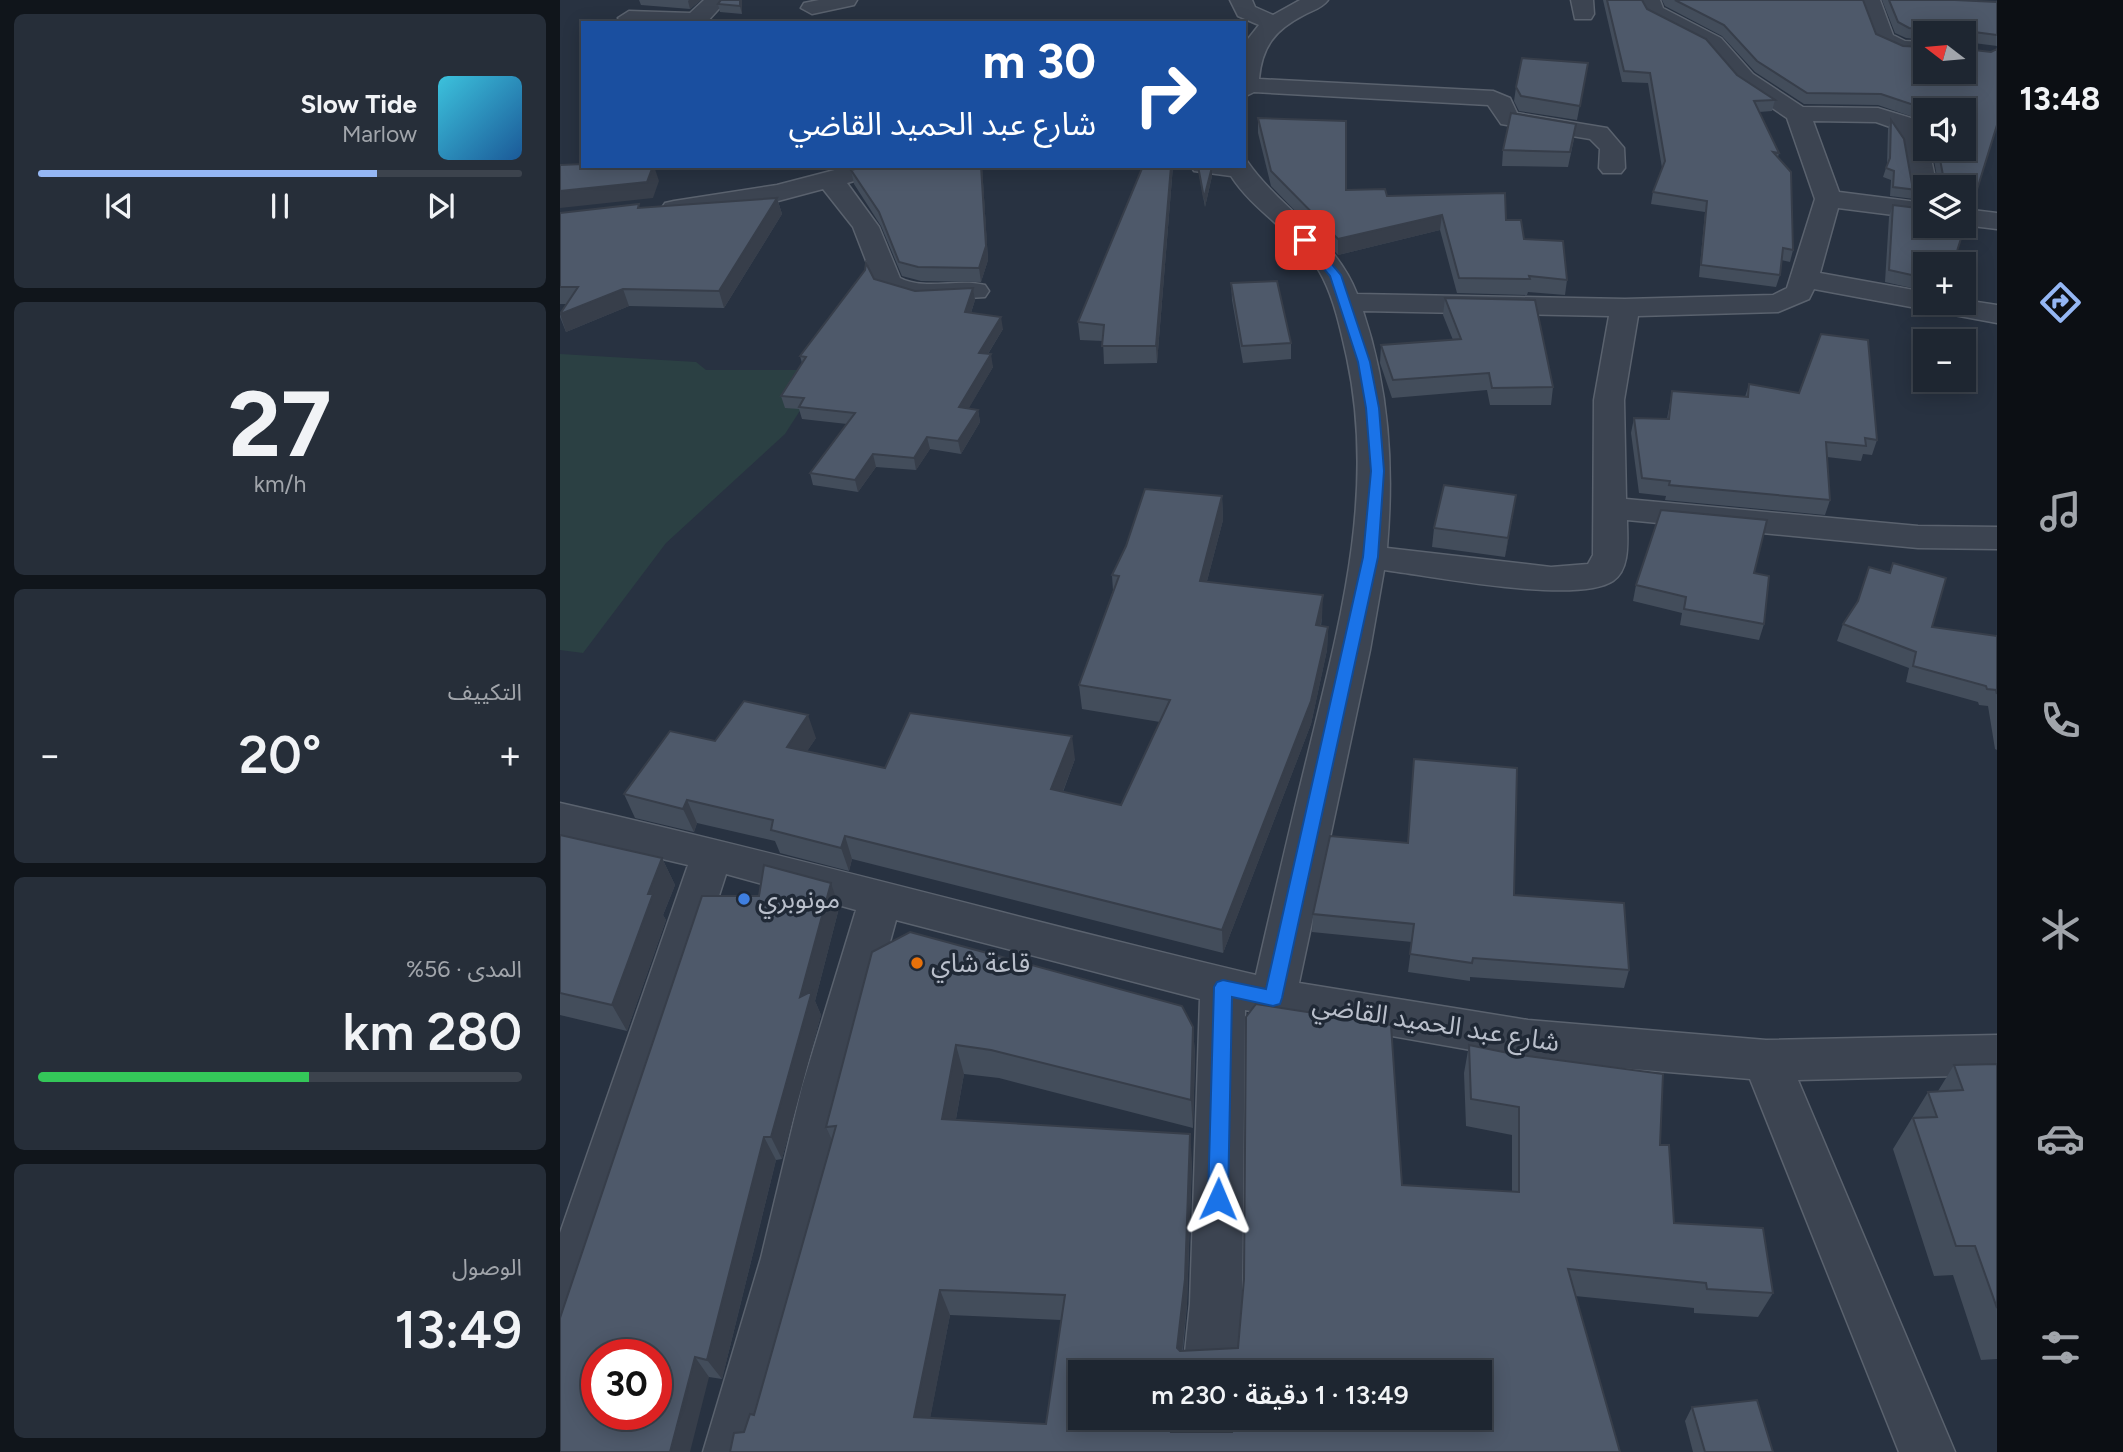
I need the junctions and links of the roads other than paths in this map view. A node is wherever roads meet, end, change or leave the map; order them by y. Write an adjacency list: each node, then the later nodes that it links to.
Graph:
1 (716, 0): 8 (street)
2 (846, 0): 7 (street)
3 (1241, 0): 9 (street)
4 (1317, 0): 9 (street)
5 (1649, 0): 12 (street)
6 (1869, 0): 10 (street)
7 (812, 8)
8 (629, 19)
9 (1274, 23): 11 (street)
10 (1913, 48)
11 (1246, 77): 15 (street)
12 (1798, 114): 16 (street); 18 (street)
13 (874, 168): 17 (street)
14 (1238, 168): 26 (street)
15 (1612, 168)
16 (1922, 175)
17 (830, 181): 20 (street); 24 (street)
18 (1828, 200): 19 (street); 23 (street)
19 (1913, 210)
20 (648, 212)
21 (1976, 218): 22 (street)
22 (1997, 221)
23 (1804, 279): 25 (street); 27 (street)
24 (975, 291)
25 (1913, 299)
26 (1346, 302): 27 (street); 32 (street)
27 (1625, 309): 30 (street)
28 (1976, 310): 29 (street)
29 (1997, 314)
30 (1609, 508): 31 (street); 32 (street)
31 (1997, 538)
32 (1371, 557): 37 (street)
33 (560, 819): 34 (street, شارع عبد الحميد القاضي)
34 (712, 854): 35 (street, شارع عبد الحميد القاضي); 40 (street)
35 (881, 898): 36 (street, شارع عبد الحميد القاضي); 43 (street)
36 (1223, 987): 37 (street, شارع عبد الحميد القاضي); 41 (street)
37 (1273, 998): 39 (street, شارع عبد الحميد القاضي)
38 (1997, 1055): 39 (street, شارع عبد الحميد القاضي)
39 (1766, 1060): 45 (street)
40 (560, 1308)
41 (1211, 1360)
42 (1206, 1430): 44 (street)
43 (732, 1452)
44 (1204, 1452)
45 (1927, 1452)

